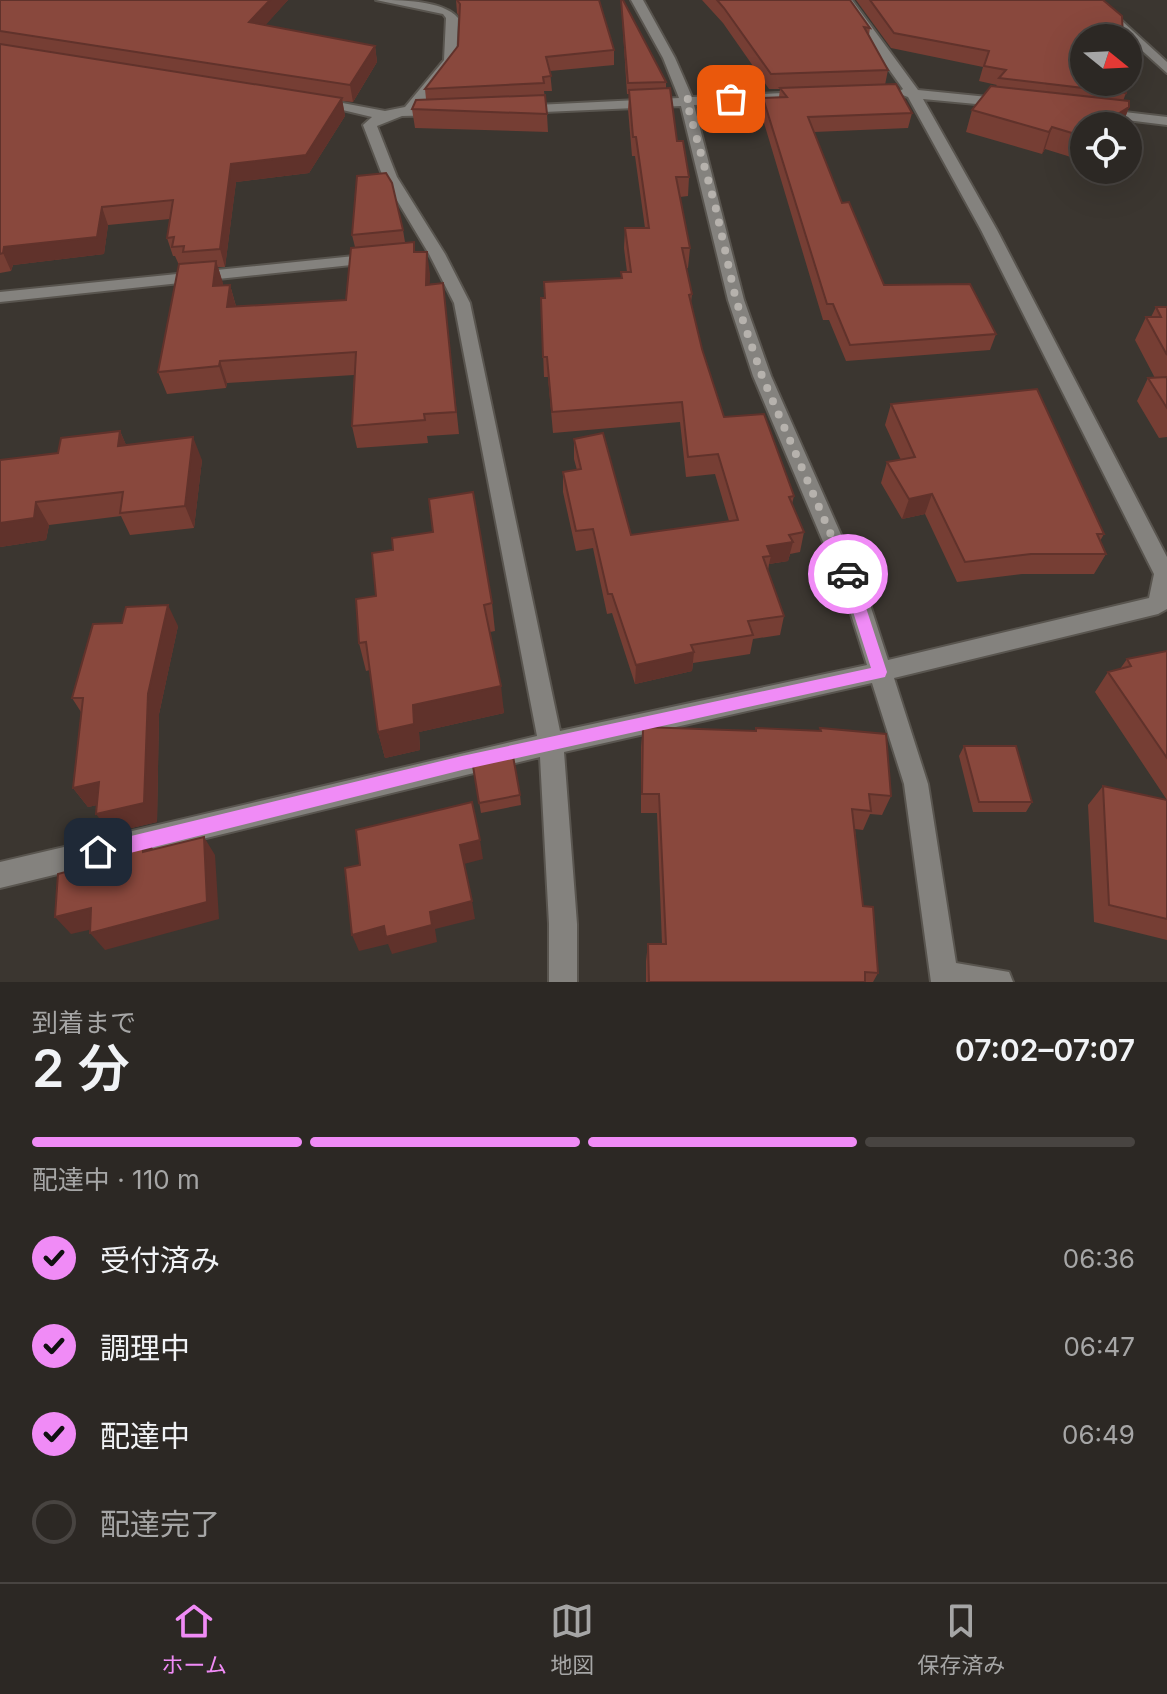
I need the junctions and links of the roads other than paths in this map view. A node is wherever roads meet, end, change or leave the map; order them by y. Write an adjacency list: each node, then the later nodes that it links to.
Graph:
1 (382, 0): 11 (street)
2 (637, 0): 9 (street)
3 (846, 0): 6 (street)
4 (1092, 0): 5 (street)
5 (1167, 69)
6 (904, 92): 10 (street); 19 (street)
7 (817, 96): 9 (street)
8 (303, 99): 15 (street)
9 (686, 99): 12 (street); 19 (street)
10 (1017, 104)
11 (410, 110): 14 (street); 15 (street)
12 (500, 110)
13 (1077, 111): 16 (street)
14 (456, 112)
15 (383, 115): 20 (street)
16 (1167, 121)
17 (391, 258): 18 (street)
18 (0, 297)
19 (879, 672): 20 (street); 22 (street)
20 (551, 744): 21 (street); 23 (street)
21 (0, 875)
22 (944, 978): 24 (street)
23 (563, 982)
24 (999, 982)

